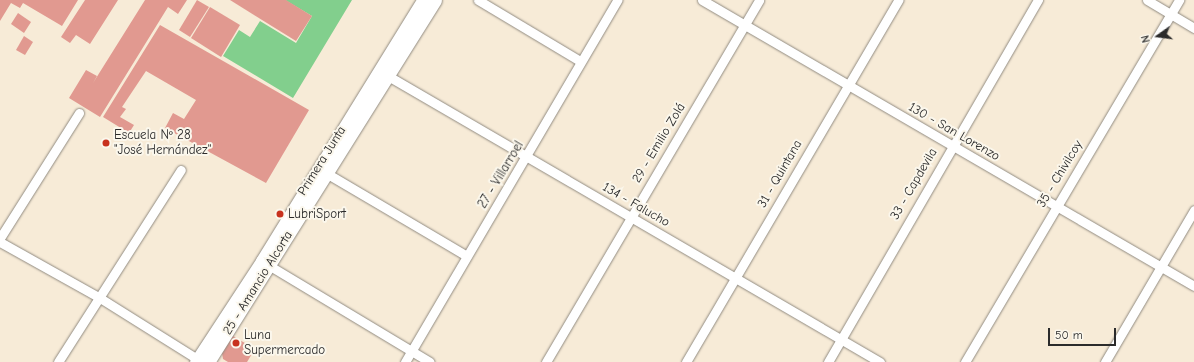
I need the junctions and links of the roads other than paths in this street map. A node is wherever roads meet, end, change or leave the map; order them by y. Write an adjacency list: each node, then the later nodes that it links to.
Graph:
1 (423, 0): 15 (main road, Primera Junta)
2 (435, 0): 15 (main road)
3 (478, 0): 14 (street)
4 (617, 0): 14 (street, 27 - Villarroel)
5 (702, 0): 12 (street, 130 - San Lorenzo)
6 (759, 0): 12 (street, 29 - Emilio Zolá)
7 (898, 0): 16 (street, 31 - Quintana)
8 (1038, 0): 18 (street, 33 - Capdevila)
9 (1147, 0): 11 (street)
10 (1179, 0): 11 (street, 35 - Chivilcoy)
11 (1171, 15): 13 (street); 22 (street, 35 - Chivilcoy)
12 (744, 26): 16 (street, 130 - San Lorenzo); 24 (street, 29 - Emilio Zolá)
13 (1194, 28)
14 (580, 61): 19 (street, 27 - Villarroel)
15 (383, 73): 19 (street, 134 - Falucho); 21 (main road, Primera Junta)
16 (848, 85): 18 (street, 130 - San Lorenzo); 30 (street, 31 - Quintana)
17 (79, 113): 25 (street)
18 (951, 145): 22 (street, 130 - San Lorenzo); 33 (street, 33 - Capdevila)
19 (527, 157): 24 (street, 134 - Falucho); 27 (street, 27 - Villarroel)
20 (180, 170): 32 (street)
21 (322, 171): 27 (street); 28 (main road, Primera Junta)
22 (1056, 205): 29 (street, 130 - San Lorenzo); 43 (street, 35 - Chivilcoy)
23 (1194, 210): 29 (street)
24 (630, 217): 30 (street, 134 - Falucho); 39 (street, 29 - Emilio Zolá)
25 (0, 238)
26 (0, 242): 32 (street)
27 (467, 256): 34 (street, 27 - Villarroel)
28 (266, 263): 34 (street); 35 (main road, 25 - Amancio Alcorta)
29 (1160, 267): 31 (street, 130 - San Lorenzo); 44 (street)
30 (735, 278): 33 (street, 134 - Falucho); 40 (street, 31 - Quintana)
31 (1194, 286)
32 (100, 298): 35 (street); 36 (street)
33 (841, 339): 41 (street, 33 - Capdevila); 42 (street, 134 - Falucho)
34 (412, 351): 37 (street, 27 - Villarroel); 38 (street)
35 (201, 361)
36 (58, 362)
37 (406, 362)
38 (430, 362)
39 (546, 362)
40 (686, 362)
41 (828, 362)
42 (880, 362)
43 (965, 362)
44 (1105, 362)

